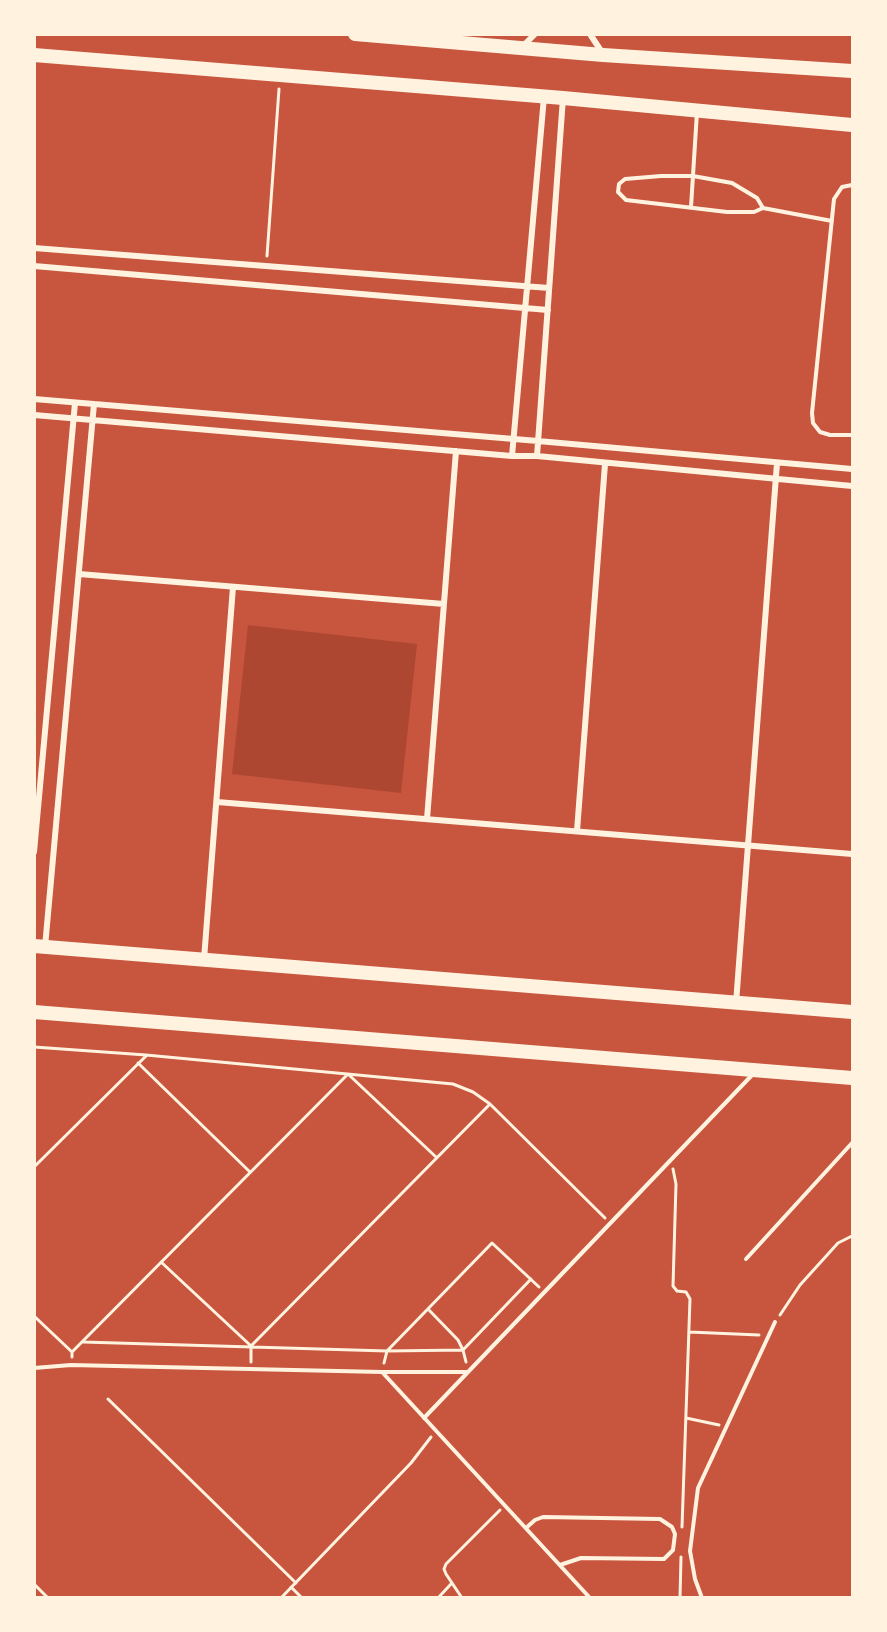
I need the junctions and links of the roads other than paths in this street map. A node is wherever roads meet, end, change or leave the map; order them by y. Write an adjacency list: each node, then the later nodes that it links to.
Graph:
1 (355, 34): 4 (main road)
2 (535, 34): 4 (street)
3 (590, 34): 6 (street)
4 (522, 47): 6 (main road)
5 (34, 55): 8 (main road)
6 (603, 55): 7 (main road)
7 (852, 71)
8 (544, 96): 9 (main road); 19 (street)
9 (563, 98): 10 (main road); 20 (street)
10 (697, 110): 11 (main road); 12 (lane)
11 (852, 125)
12 (693, 176): 14 (lane); 14 (lane); 15 (lane)
13 (852, 184): 16 (lane)
14 (691, 207): 15 (lane)
15 (763, 208): 16 (lane)
16 (832, 220): 29 (lane)
17 (34, 248): 19 (street)
18 (34, 266): 21 (street)
19 (527, 286): 20 (street); 21 (street)
20 (549, 288): 22 (street)
21 (525, 308): 22 (street); 30 (street)
22 (548, 310): 31 (street)
23 (34, 399): 24 (street)
24 (75, 402): 25 (street); 27 (street)
25 (94, 404): 28 (street); 30 (street)
26 (34, 415): 27 (street)
27 (73, 418): 28 (street); 44 (street)
28 (92, 420): 32 (street); 40 (street)
29 (852, 435)
30 (514, 439): 31 (street); 33 (street)
31 (538, 441): 34 (street); 35 (street)
32 (456, 451): 33 (street); 42 (street)
33 (512, 456): 34 (street)
34 (537, 456): 36 (street)
35 (777, 463): 37 (street); 38 (street)
36 (604, 464): 38 (street); 47 (street)
37 (852, 470)
38 (776, 479): 39 (street); 48 (street)
39 (852, 486)
40 (79, 574): 41 (street); 51 (street)
41 (233, 587): 42 (street); 45 (street)
42 (444, 604): 46 (street)
43 (34, 758): 44 (street)
44 (43, 759): 49 (street)
45 (217, 802): 46 (street); 52 (street)
46 (427, 819): 47 (street)
47 (577, 831): 48 (street)
48 (748, 845): 50 (street); 53 (street)
49 (34, 852)
50 (852, 854)
51 (40, 947): 52 (main road)
52 (204, 960): 53 (main road)
53 (736, 1003): 55 (main road)
54 (34, 1012): 56 (main road)
55 (852, 1012)
56 (758, 1070): 57 (main road); 63 (lane)
57 (852, 1078)
58 (852, 1143): 59 (lane)
59 (746, 1259)
60 (775, 1322): 68 (lane)
61 (34, 1368): 62 (lane)
62 (382, 1372): 63 (lane); 64 (lane)
63 (468, 1372): 64 (lane)
64 (424, 1418): 65 (lane)
65 (526, 1528): 66 (lane); 66 (lane)
66 (560, 1565): 67 (lane)
67 (590, 1598)
68 (702, 1598)

